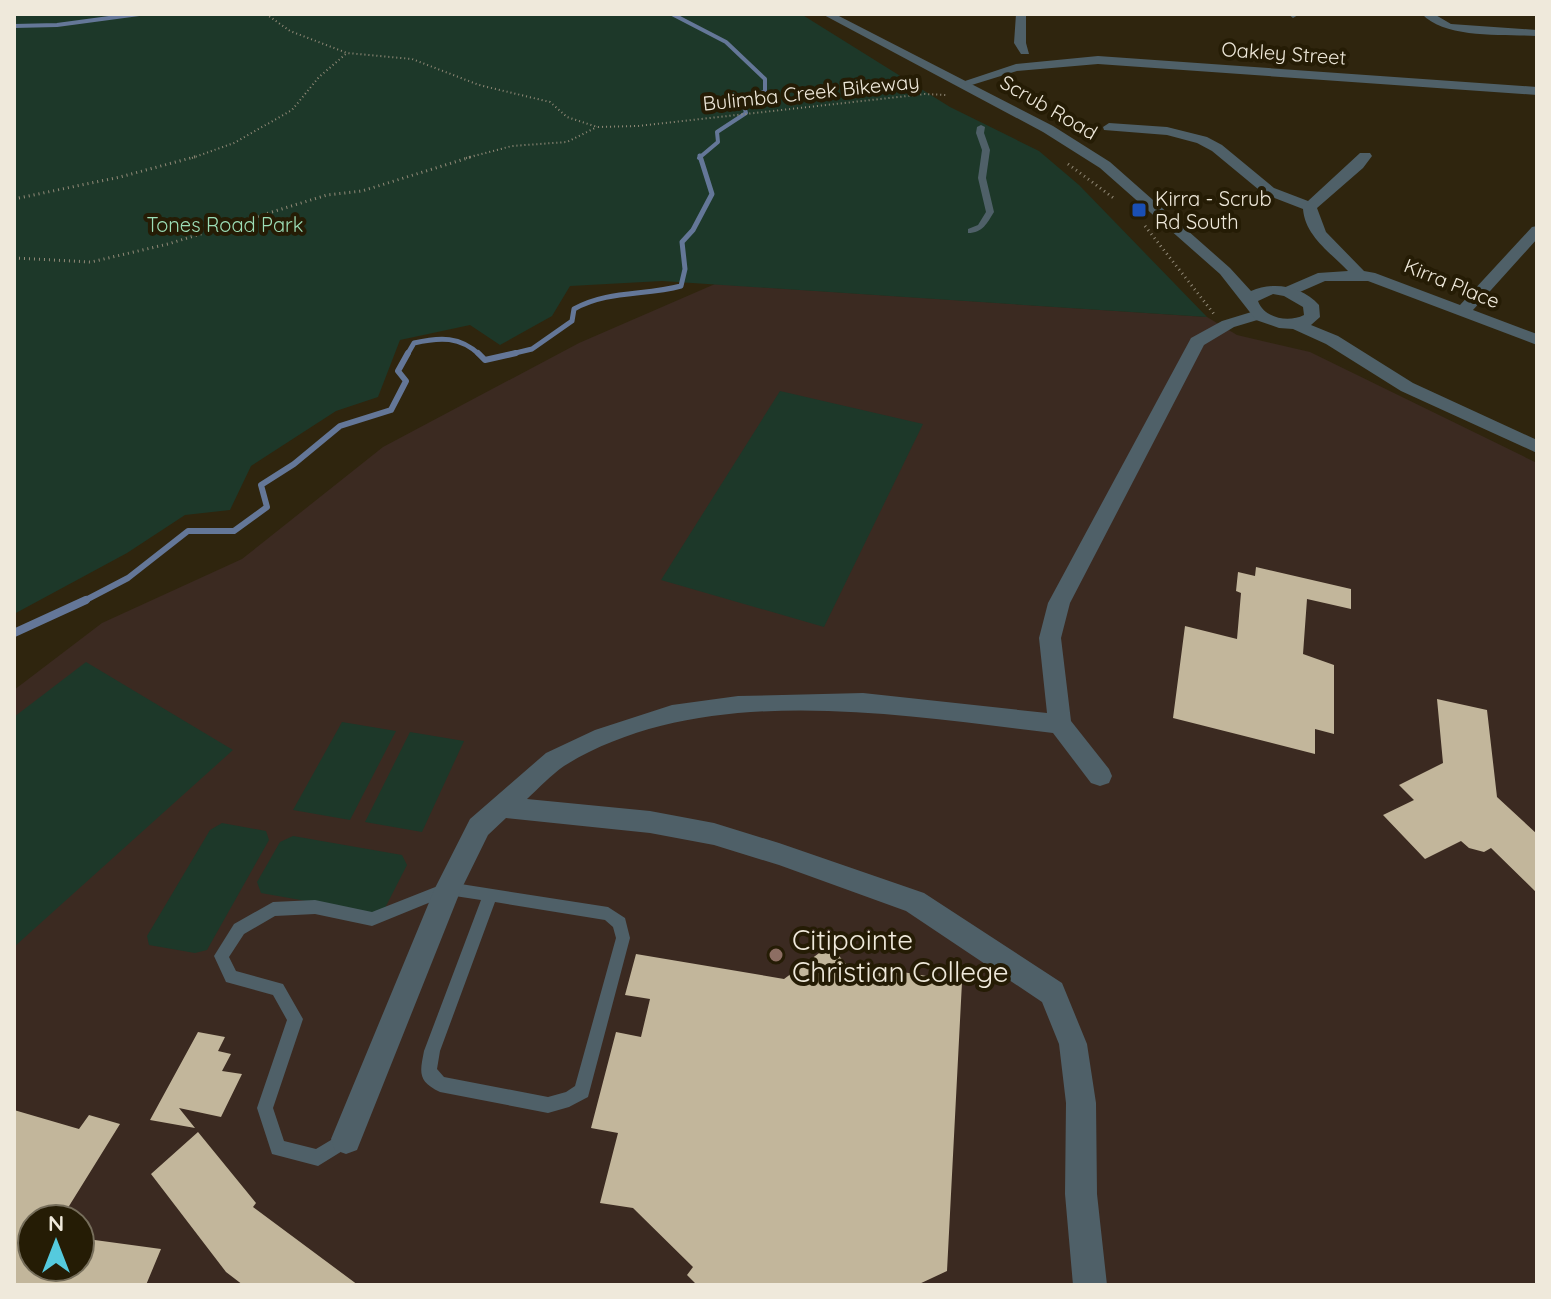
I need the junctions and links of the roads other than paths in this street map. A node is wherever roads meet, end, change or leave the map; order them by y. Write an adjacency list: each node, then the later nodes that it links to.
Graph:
1 (827, 14): 6 (street, Scrub Road)
2 (1021, 14): 5 (street)
3 (1427, 14): 4 (street)
4 (1537, 33)
5 (1025, 52)
6 (968, 87): 7 (street, Oakley Street); 16 (street, Scrub Road)
7 (1537, 91)
8 (981, 127): 13 (lane)
9 (1109, 127): 11 (street)
10 (1365, 156): 11 (street)
11 (1310, 207): 14 (street)
12 (1537, 230): 18 (street)
13 (971, 231)
14 (1353, 275): 15 (street, Kirra Place); 17 (street); 18 (street, Kirra Place)
15 (1287, 292): 16 (street); 17 (street)
16 (1258, 301): 19 (street); 23 (street)
17 (1310, 309): 19 (street); 20 (street)
18 (1462, 312): 21 (street, Kirra Place)
19 (1296, 324): 20 (street)
20 (1332, 340): 22 (street)
21 (1537, 340)
22 (1537, 447)
23 (1060, 724): 24 (street); 25 (street)
24 (1100, 776)
25 (503, 807): 26 (street); 29 (street)
26 (448, 888): 27 (lane); 28 (street); 28 (lane)
27 (490, 895): 27 (lane)
28 (346, 1139)
29 (1090, 1285)

